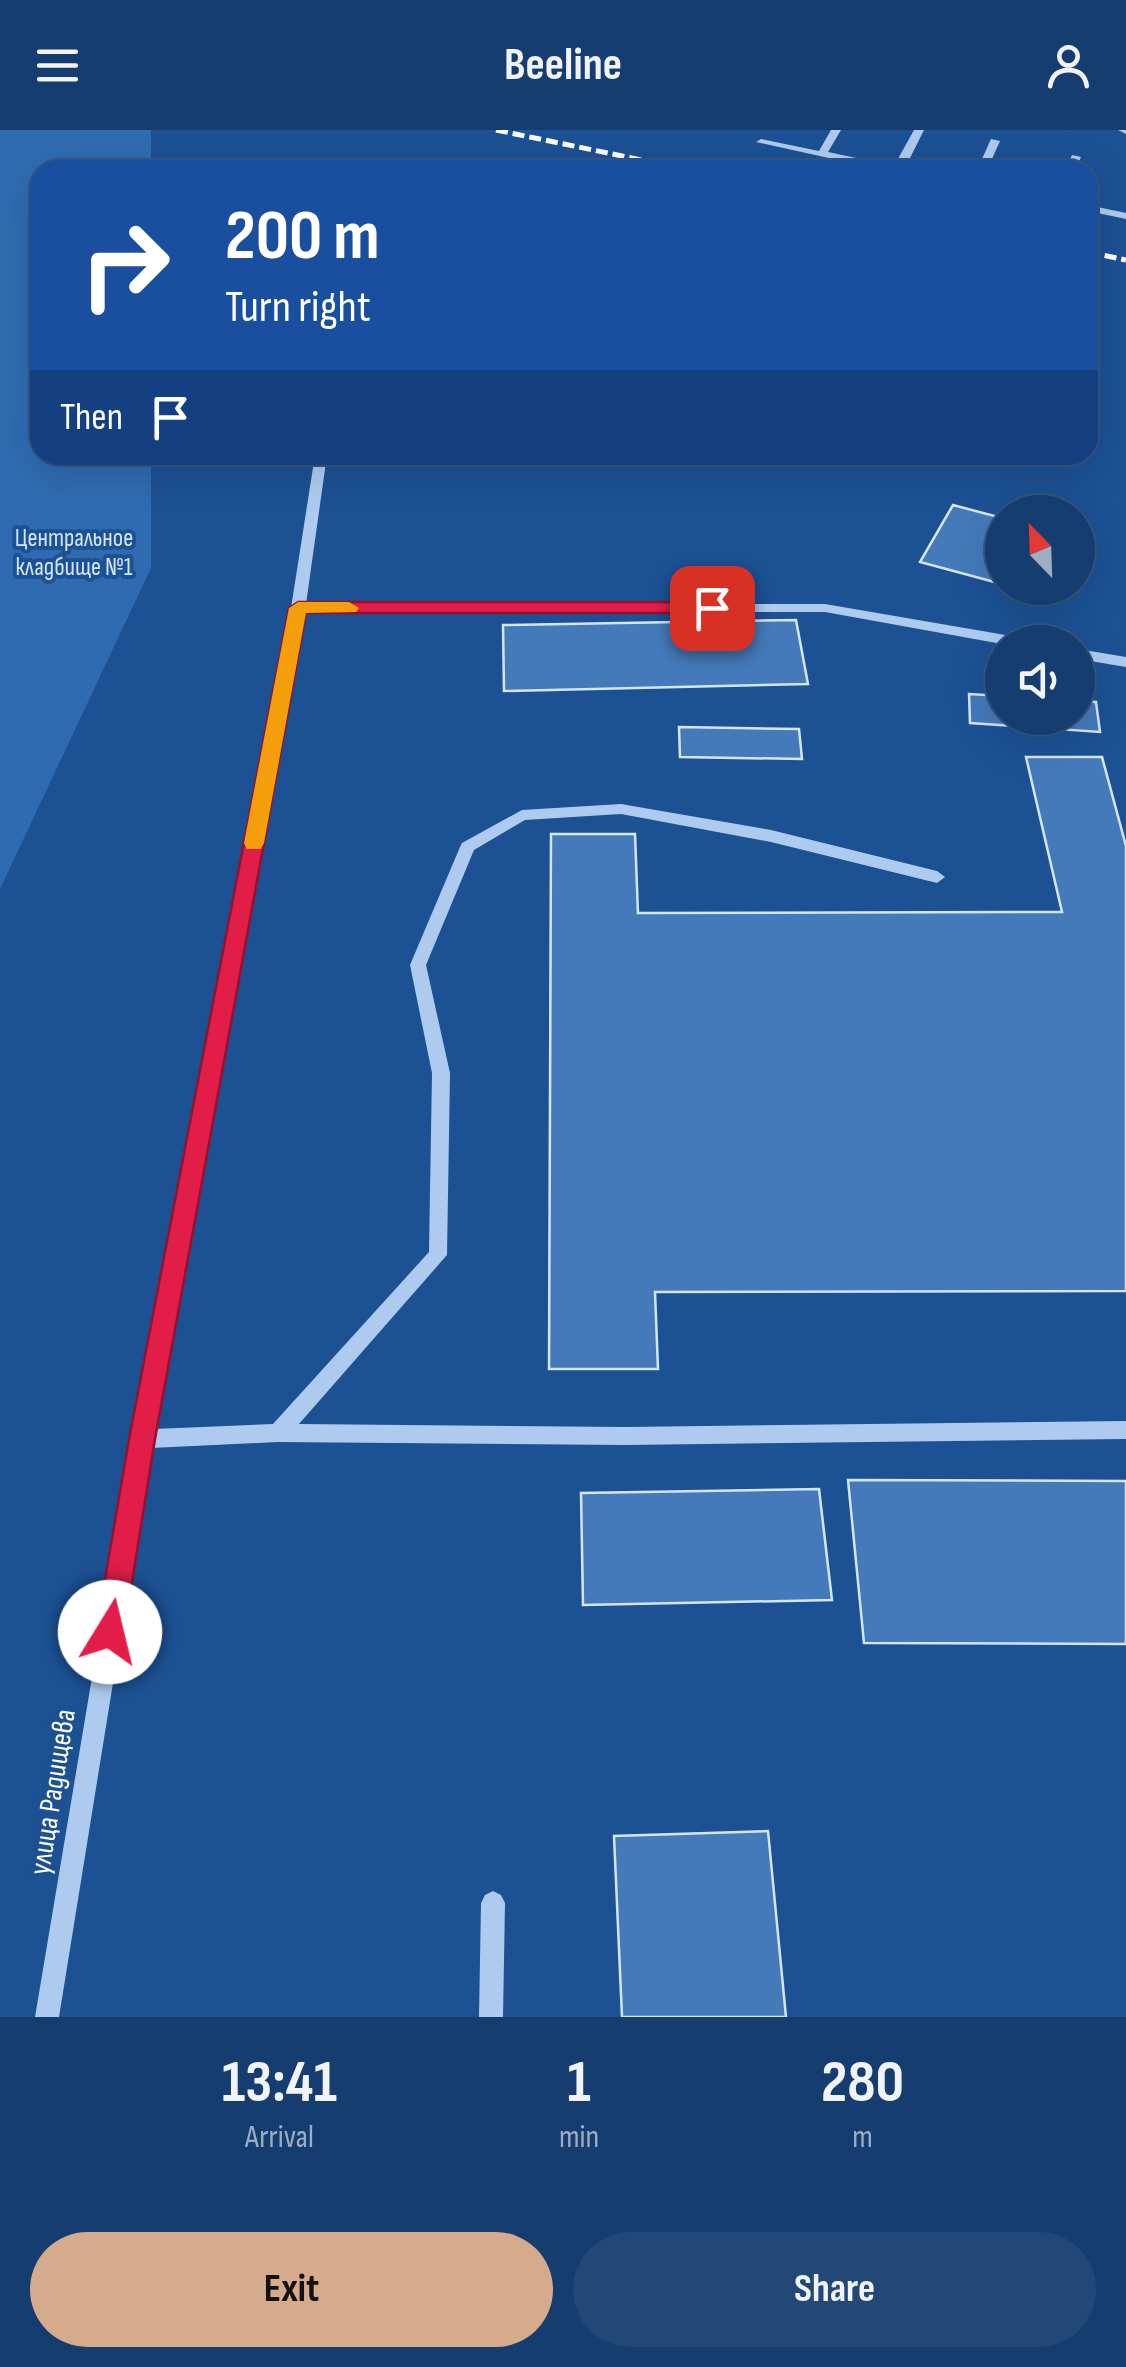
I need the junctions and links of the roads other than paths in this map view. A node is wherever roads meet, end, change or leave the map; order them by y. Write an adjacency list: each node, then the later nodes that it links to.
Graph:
1 (836, 130): 5 (street)
2 (919, 130): 8 (street)
3 (995, 140): 9 (street)
4 (761, 142): 5 (street)
5 (822, 154): 7 (street)
6 (1076, 157): 10 (street)
7 (850, 160)
8 (903, 160)
9 (986, 160)
10 (1075, 160)
11 (1098, 210): 12 (street)
12 (1126, 216)
13 (319, 465): 14 (street, улица Радищева)
14 (298, 608): 15 (street); 21 (street, улица Радищева)
15 (985, 636)
16 (1095, 657): 17 (street)
17 (1126, 662)
18 (937, 878): 20 (street)
19 (1126, 1430): 20 (street)
20 (278, 1433): 21 (street)
21 (142, 1439): 23 (street, улица Радищева)
22 (492, 1904): 24 (street)
23 (47, 2017)
24 (490, 2017)

